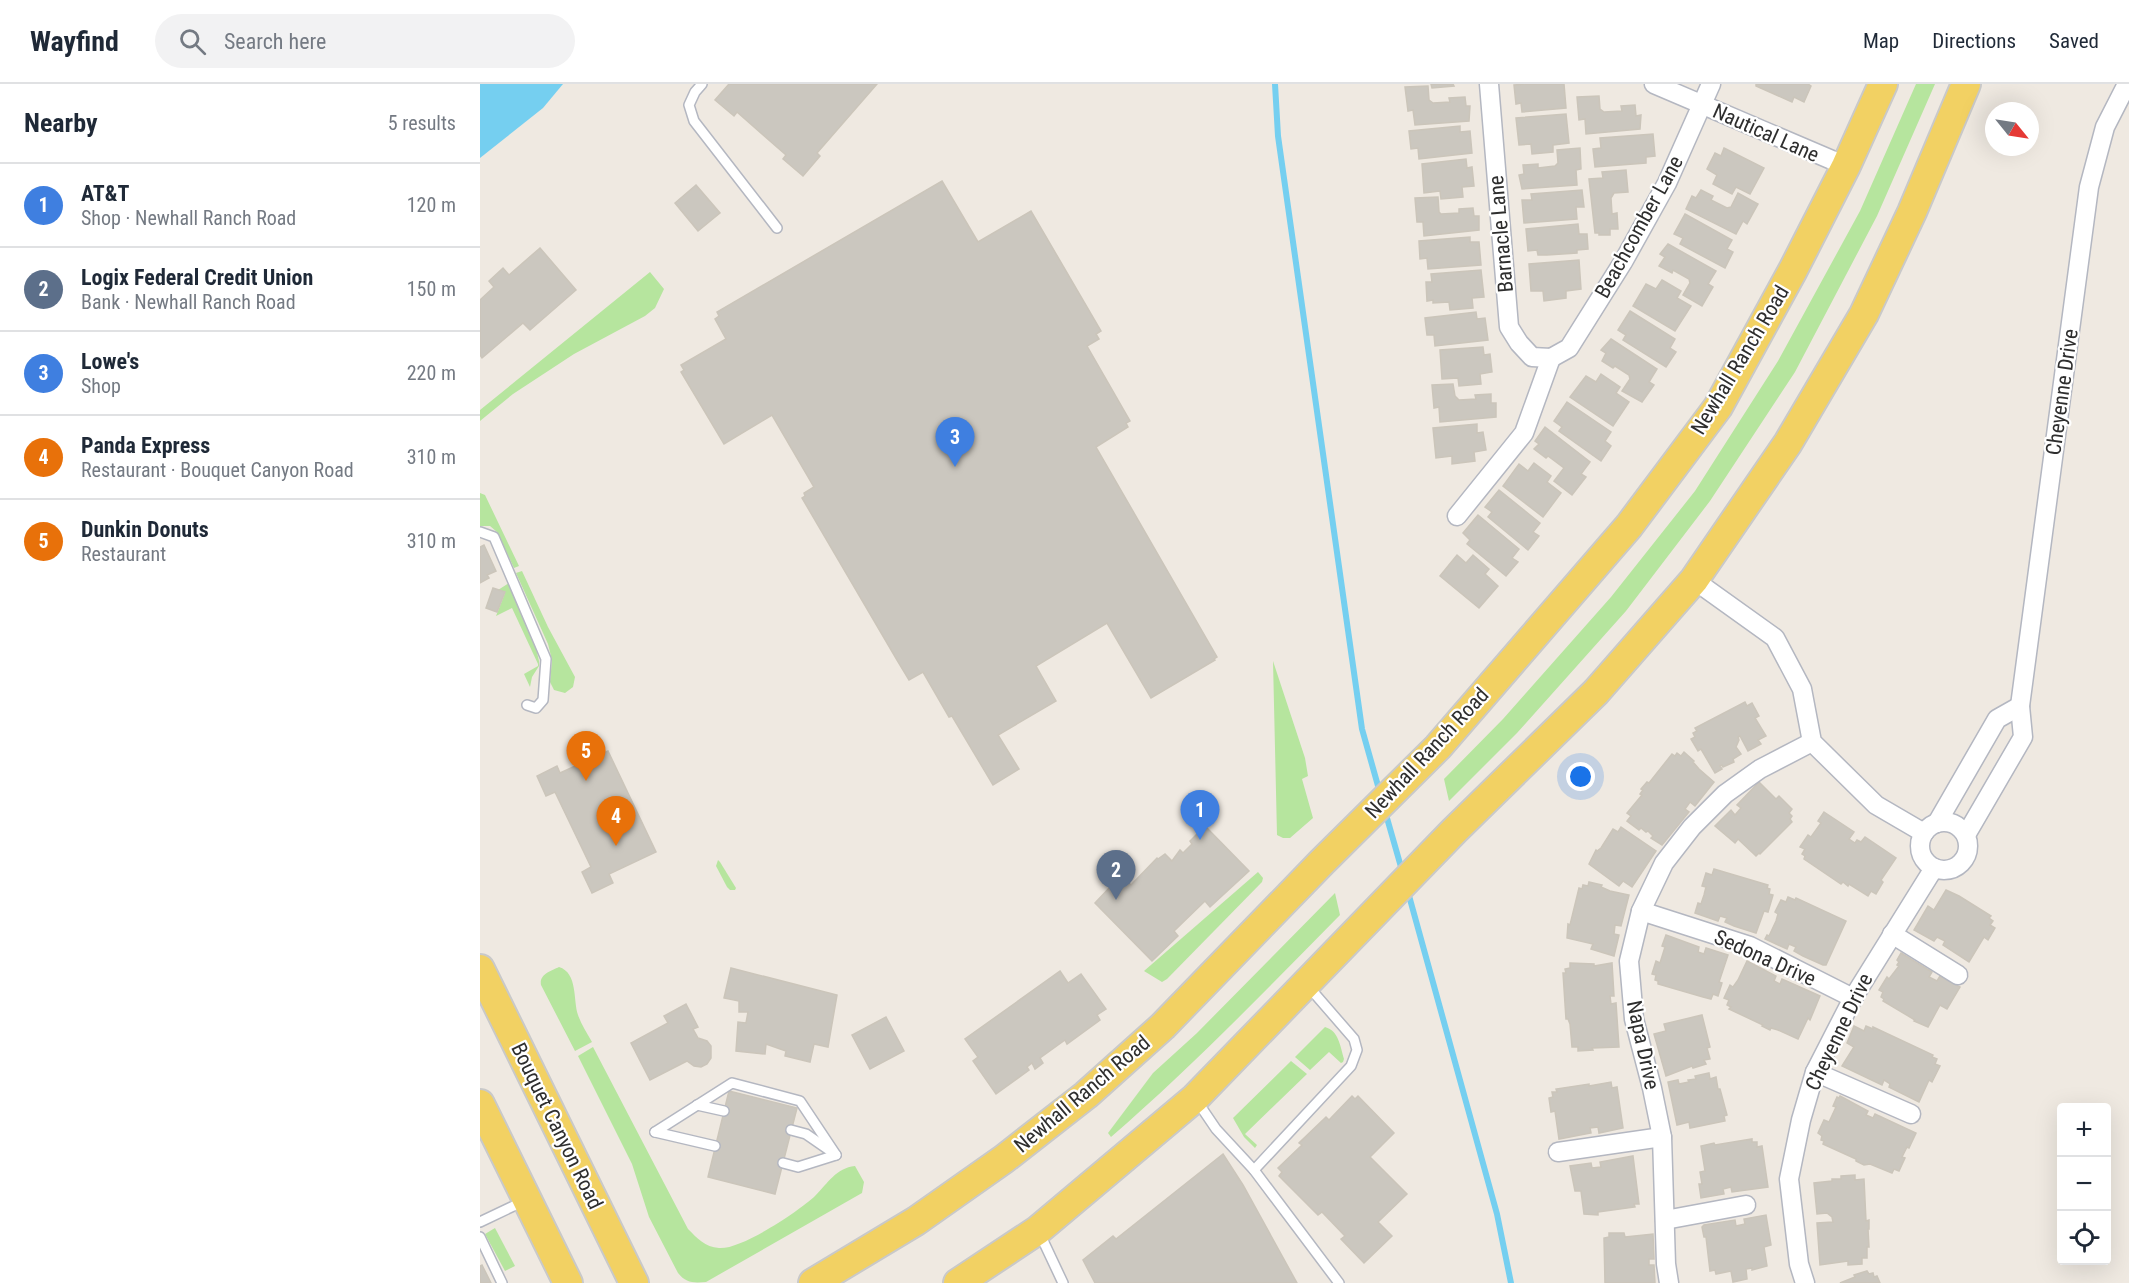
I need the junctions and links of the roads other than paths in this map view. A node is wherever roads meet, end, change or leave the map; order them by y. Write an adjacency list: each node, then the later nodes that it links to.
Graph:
1 (702, 84): 10 (lane)
2 (1489, 84): 11 (street, Barnacle Lane)
3 (1654, 84): 8 (street, Nautical Lane)
4 (1711, 84): 8 (street, Beachcomber Lane)
5 (1883, 84): 9 (main road, Newhall Ranch Road)
6 (1966, 84): 14 (main road)
7 (2127, 84): 16 (street, Cheyenne Drive)
8 (1702, 105): 9 (street, Nautical Lane); 11 (street, Beachcomber Lane)
9 (1846, 166): 49 (main road, Newhall Ranch Road)
10 (777, 228)
11 (1551, 358): 12 (street)
12 (1457, 516)
13 (480, 532): 15 (lane)
14 (1694, 580): 17 (street); 25 (main road)
15 (527, 705)
16 (2020, 706): 18 (street); 19 (street, Cheyenne Drive)
17 (1812, 742): 18 (street); 21 (street, Napa Drive)
18 (1931, 828): 19 (street); 20 (street)
19 (1966, 835): 20 (street)
20 (1934, 868): 22 (street, Cheyenne Drive)
21 (1641, 911): 26 (street, Sedona Drive); 34 (street, Napa Drive)
22 (1892, 934): 24 (street); 26 (street, Cheyenne Drive)
23 (480, 969): 48 (main road, Bouquet Canyon Road)
24 (1958, 975)
25 (1306, 984): 28 (main road); 39 (lane)
26 (1852, 998): 27 (street, Cheyenne Drive)
27 (1815, 1072): 32 (street); 54 (street, Cheyenne Drive)
28 (1195, 1098): 39 (lane); 44 (main road)
29 (480, 1104): 40 (main road)
30 (697, 1105): 31 (lane); 35 (lane); 37 (lane)
31 (724, 1111)
32 (1911, 1114)
33 (791, 1130): 37 (lane)
34 (1662, 1137): 36 (street); 42 (street, Napa Drive)
35 (715, 1146)
36 (1558, 1152)
37 (836, 1155): 38 (lane)
38 (783, 1163)
39 (1254, 1170): 52 (lane)
40 (527, 1200): 43 (lane); 47 (main road)
41 (1746, 1205): 42 (street)
42 (1665, 1220): 53 (street, Napa Drive)
43 (480, 1222)
44 (1038, 1230): 50 (main road); 51 (lane)
45 (480, 1237): 46 (lane)
46 (502, 1283)
47 (568, 1283)
48 (634, 1283)
49 (813, 1283)
50 (958, 1283)
51 (1063, 1283)
52 (1339, 1283)
53 (1669, 1283)
54 (1805, 1283)

